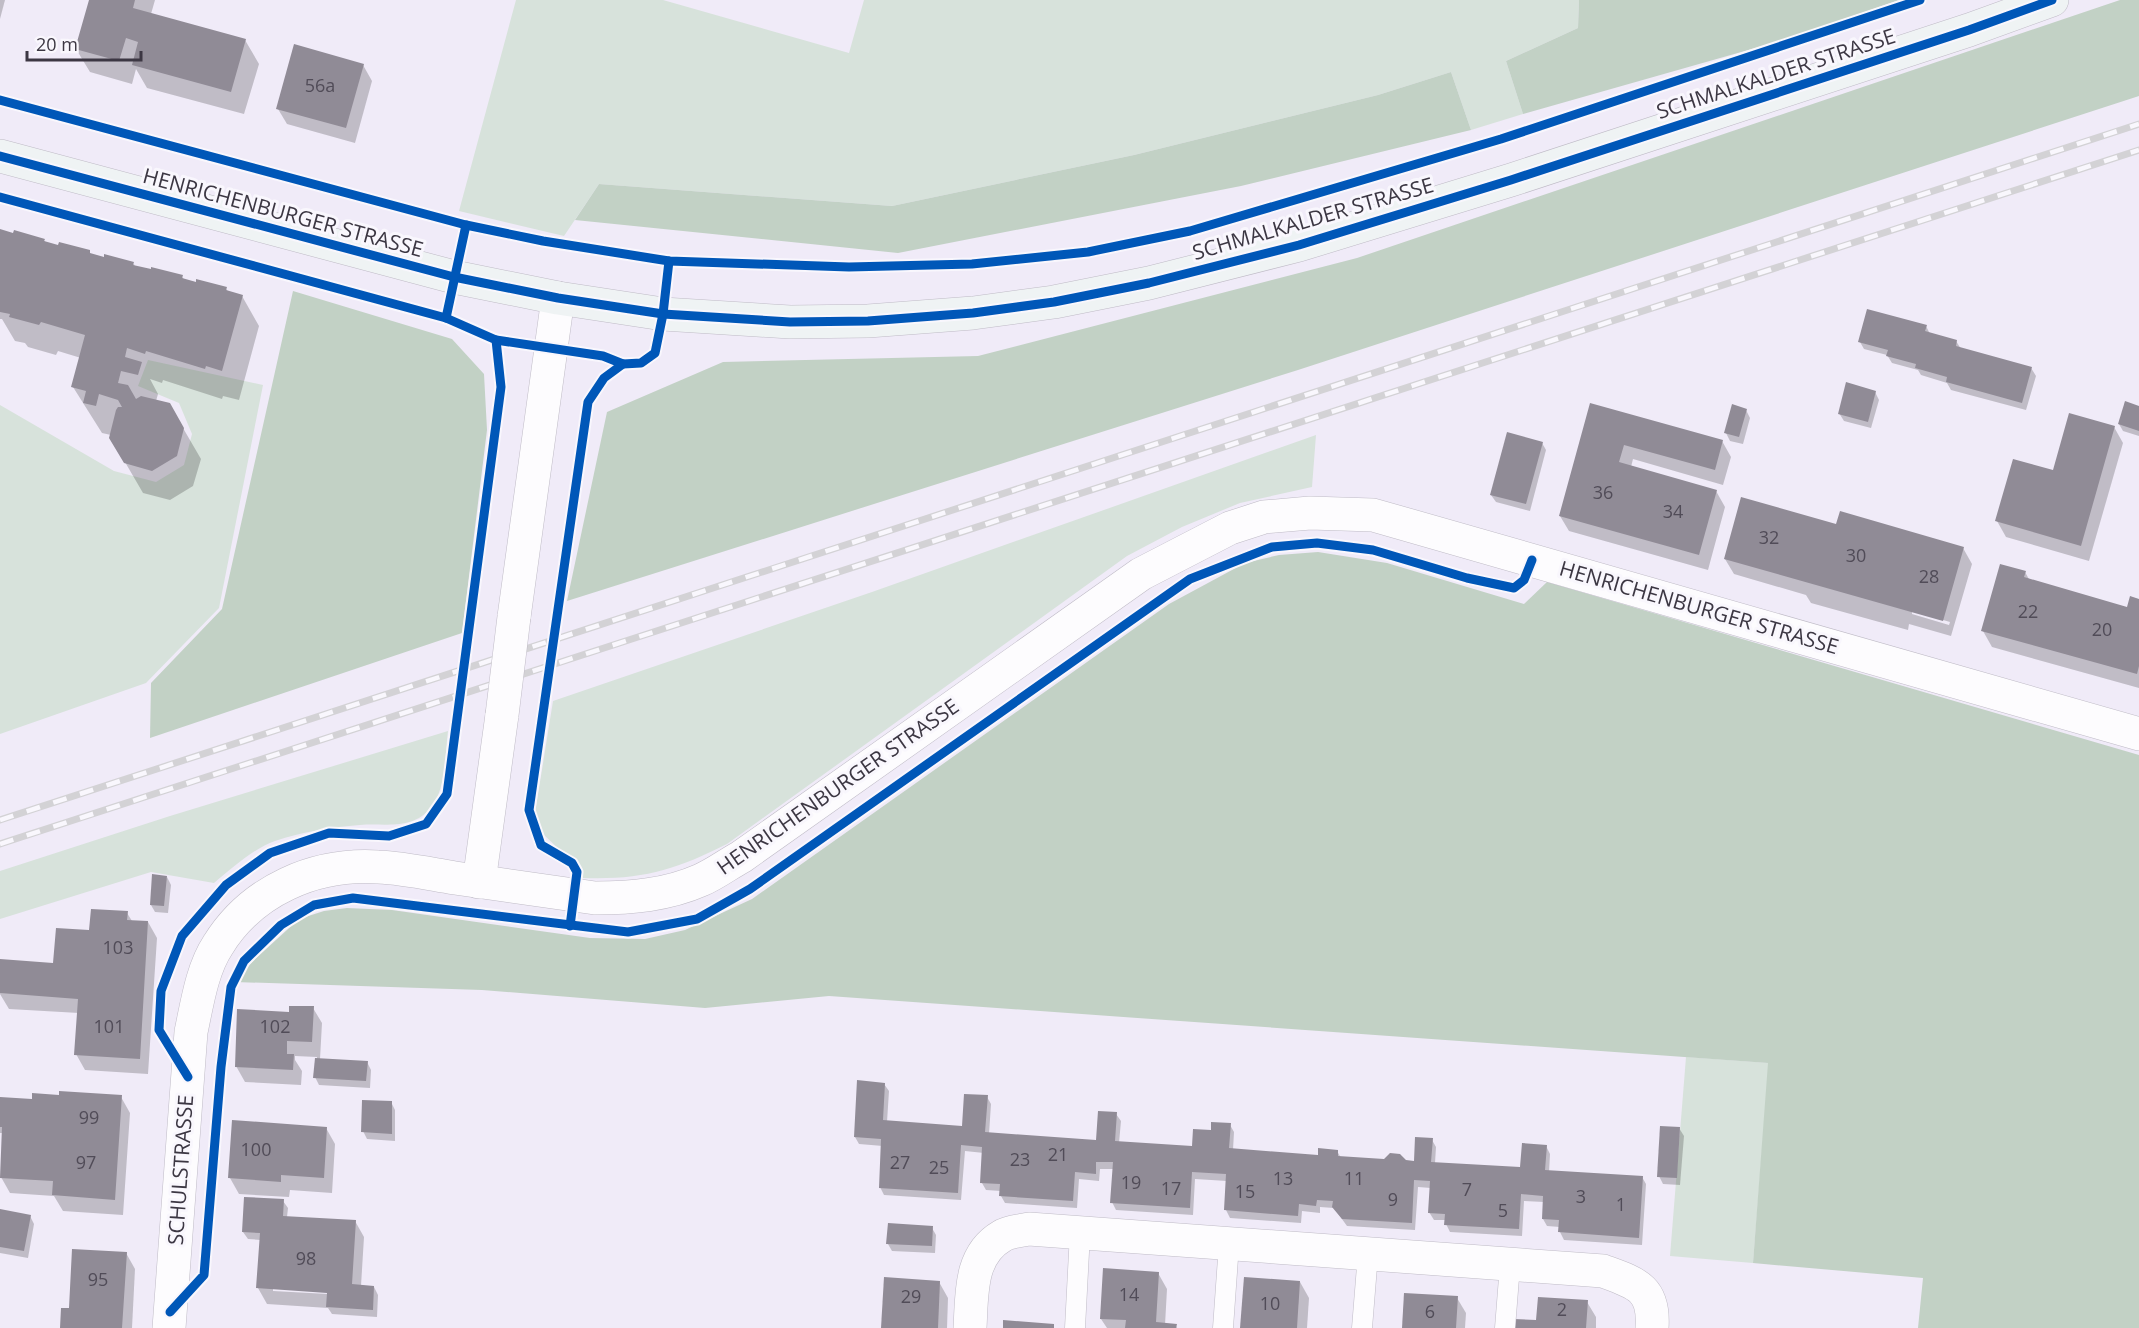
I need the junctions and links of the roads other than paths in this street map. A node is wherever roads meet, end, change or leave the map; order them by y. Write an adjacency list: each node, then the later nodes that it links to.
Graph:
1 (2052, 0): 3 (main road, SCHMALKALDER STRASSE)
2 (0, 156): 3 (main road, HENRICHENBURGER STRASSE)
3 (558, 298): 5 (street, bridge)
4 (2139, 734): 5 (street, HENRICHENBURGER STRASSE)
5 (479, 882): 10 (street, SCHULSTRASSE)
6 (1080, 1233): 7 (street); 11 (street); 12 (lane)
7 (1229, 1244): 8 (street); 13 (lane)
8 (1368, 1254): 9 (street); 14 (lane)
9 (1510, 1265): 15 (lane); 16 (street)
10 (169, 1328)
11 (970, 1328)
12 (1074, 1328)
13 (1223, 1328)
14 (1362, 1328)
15 (1505, 1328)
16 (1652, 1328)

